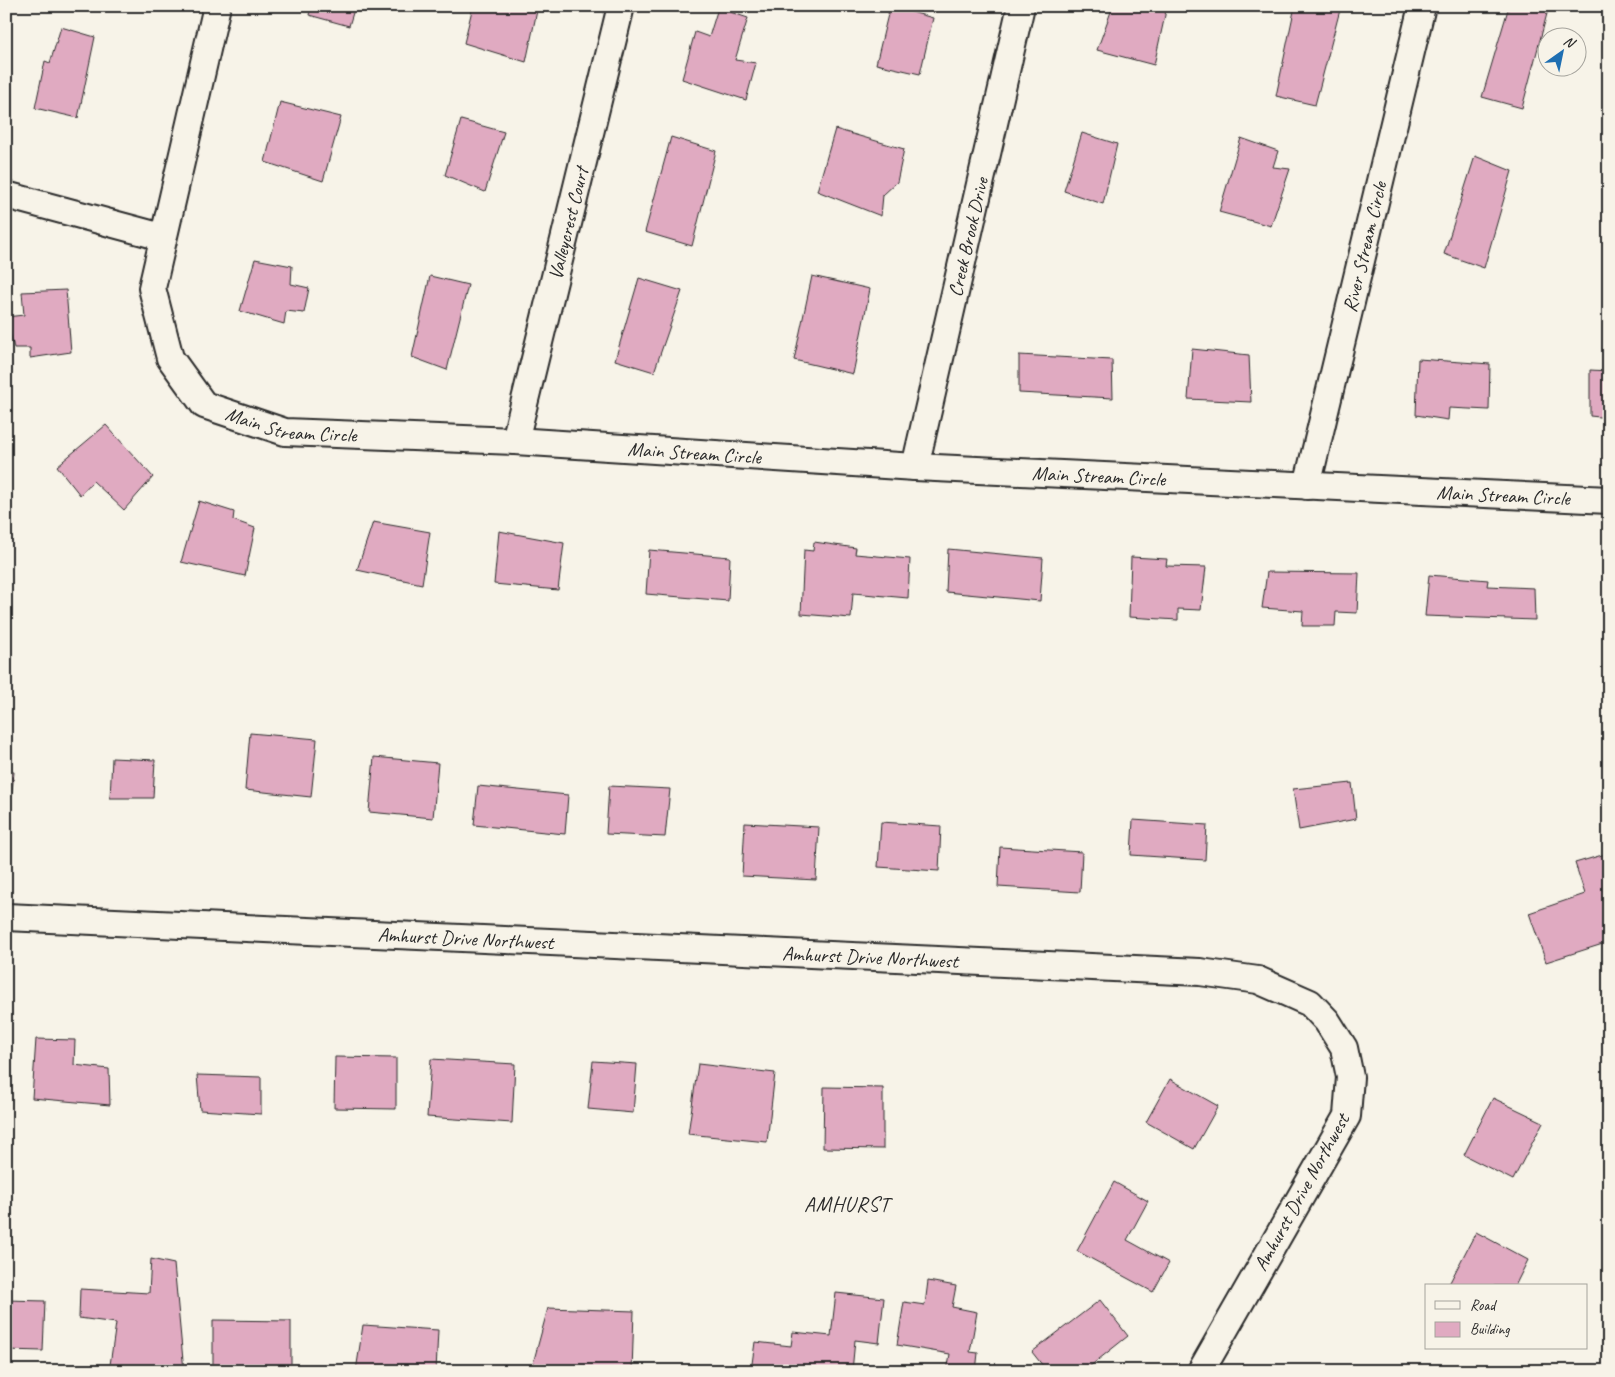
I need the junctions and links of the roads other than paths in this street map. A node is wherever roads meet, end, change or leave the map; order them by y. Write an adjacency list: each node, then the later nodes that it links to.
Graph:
1 (216, 6): 6 (street, Main Stream Circle)
2 (621, 6): 7 (street, Valleycrest Court)
3 (1021, 6): 8 (street, Creek Brook Drive)
4 (1422, 6): 9 (street, River Stream Circle)
5 (6, 195): 6 (street)
6 (162, 237): 7 (street, Main Stream Circle)
7 (516, 441): 8 (street, Main Stream Circle)
8 (916, 466): 9 (street, Main Stream Circle)
9 (1307, 486): 10 (street, Main Stream Circle)
10 (1609, 500)
11 (6, 917): 12 (street, Amhurst Drive Northwest)
12 (1201, 1371)

